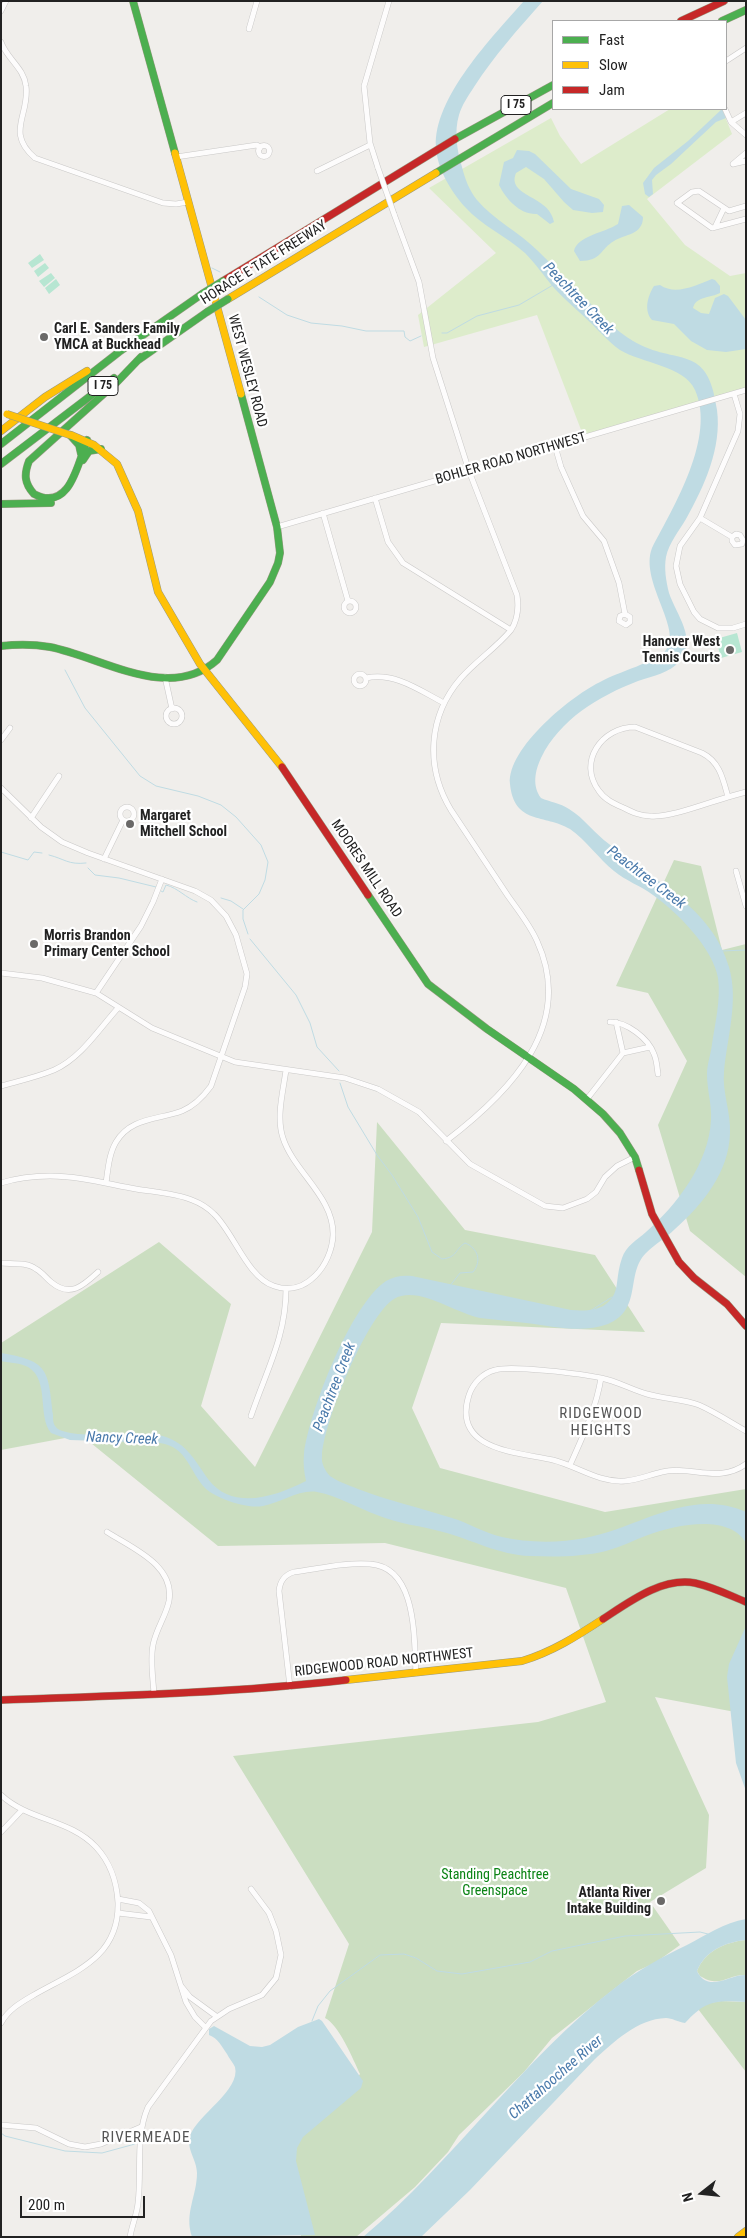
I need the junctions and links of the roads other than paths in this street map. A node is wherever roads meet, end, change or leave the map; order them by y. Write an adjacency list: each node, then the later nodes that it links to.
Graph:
1 (6, 1): 7 (street)
2 (133, 1): 23 (main road, WEST WESLEY ROAD)
3 (257, 1): 10 (street)
4 (389, 1): 20 (street)
5 (724, 1): 8 (main road)
6 (746, 10): 9 (main road)
7 (1, 11)
8 (683, 20)
9 (724, 20)
10 (249, 29)
11 (1, 42): 26 (street)
12 (746, 48): 13 (street)
13 (727, 60)
14 (552, 86): 31 (main road, HORACE E TATE FREEWAY / I 75, bridge)
15 (552, 104): 32 (main road, HORACE E TATE FREEWAY / I 75, bridge)
16 (725, 110): 18 (street)
17 (746, 113): 18 (street)
18 (731, 122): 19 (street)
19 (746, 135)
20 (370, 145): 25 (street); 44 (street, bridge)
21 (260, 148): 23 (street)
22 (746, 153): 24 (street)
23 (176, 156): 26 (main road, WEST WESLEY ROAD)
24 (746, 161)
25 (317, 171)
26 (188, 202): 49 (main road, WEST WESLEY ROAD)
27 (746, 206): 28 (street)
28 (724, 208): 30 (street); 30 (street)
29 (746, 219): 30 (street)
30 (715, 227)
31 (119, 352): 36 (main road); 39 (main road, HORACE E TATE FREEWAY / I 75)
32 (141, 357): 42 (main road); 43 (main road, HORACE E TATE FREEWAY / I 75)
33 (746, 390): 34 (street, BOHLER ROAD NORTHWEST)
34 (734, 394): 40 (street, BOHLER ROAD NORTHWEST); 48 (street)
35 (4, 412): 37 (main road, MOORES MILL ROAD, bridge)
36 (1, 431)
37 (70, 435): 38 (main road, MOORES MILL ROAD); 42 (main road)
38 (88, 441): 41 (main road, MOORES MILL ROAD); 42 (main road)
39 (1, 444)
40 (555, 446): 44 (street, BOHLER ROAD NORTHWEST); 52 (street)
41 (101, 449): 42 (main road); 56 (main road, MOORES MILL ROAD)
42 (82, 458): 46 (main road)
43 (1, 464)
44 (469, 471): 45 (street, BOHLER ROAD NORTHWEST); 54 (street)
45 (375, 498): 47 (street, BOHLER ROAD NORTHWEST); 54 (street)
46 (1, 504)
47 (323, 513): 49 (street, BOHLER ROAD NORTHWEST); 51 (street)
48 (700, 518): 50 (street); 53 (street)
49 (277, 527): 56 (main road, WEST WESLEY ROAD)
50 (732, 537)
51 (348, 601)
52 (625, 614)
53 (746, 624)
54 (512, 630): 59 (street)
55 (1, 646): 57 (main road)
56 (204, 670): 57 (main road); 79 (main road, MOORES MILL ROAD)
57 (165, 678): 60 (street)
58 (366, 678): 59 (street)
59 (444, 703): 79 (street)
60 (172, 709)
61 (10, 728): 62 (street)
62 (1, 740)
63 (60, 776): 67 (street)
64 (1, 788): 67 (street)
65 (746, 792): 66 (street)
66 (728, 797): 66 (street)
67 (31, 818): 69 (street)
68 (123, 820): 69 (street)
69 (104, 859): 71 (street)
70 (736, 871): 72 (street)
71 (162, 879): 75 (street); 80 (street)
72 (744, 897): 73 (street)
73 (746, 906)
74 (1, 973): 75 (street)
75 (96, 993): 76 (street)
76 (118, 1008): 80 (street); 83 (street)
77 (650, 1047): 78 (street); 78 (street); 82 (street)
78 (623, 1053): 84 (street)
79 (528, 1057): 84 (main road, MOORES MILL ROAD); 85 (street)
80 (222, 1058): 81 (street); 88 (street)
81 (286, 1070): 85 (street); 91 (street)
82 (658, 1074)
83 (1, 1086)
84 (587, 1099): 86 (main road, MOORES MILL ROAD)
85 (446, 1141): 86 (street)
86 (635, 1157): 92 (main road, MOORES MILL ROAD)
87 (1, 1183): 88 (street)
88 (106, 1183): 91 (street)
89 (1, 1263): 90 (street)
90 (98, 1272)
91 (286, 1288): 94 (street)
92 (744, 1321)
93 (601, 1378): 95 (street); 97 (street); 97 (street)
94 (251, 1416)
95 (746, 1431)
96 (746, 1464): 97 (street)
97 (570, 1465)
98 (107, 1532): 102 (street)
99 (746, 1602): 100 (main road, RIDGEWOOD ROAD NORTHWEST)
100 (416, 1673): 101 (main road, RIDGEWOOD ROAD NORTHWEST); 101 (street)
101 (290, 1687): 102 (main road, RIDGEWOOD ROAD NORTHWEST)
102 (154, 1694): 103 (main road, RIDGEWOOD ROAD NORTHWEST)
103 (1, 1700)
104 (1, 1794): 105 (street)
105 (22, 1810): 106 (street); 108 (street)
106 (1, 1832)
107 (251, 1888): 112 (street)
108 (118, 1899): 109 (street); 110 (street)
109 (118, 1913): 110 (street); 113 (street)
110 (151, 1917): 111 (street)
111 (182, 1987): 112 (street); 114 (street)
112 (216, 2016): 114 (street)
113 (1, 2023)
114 (205, 2027): 116 (street)
115 (1, 2125): 116 (street)
116 (141, 2127): 118 (street)
117 (746, 2231): 119 (main road)
118 (130, 2237)
119 (738, 2237)

